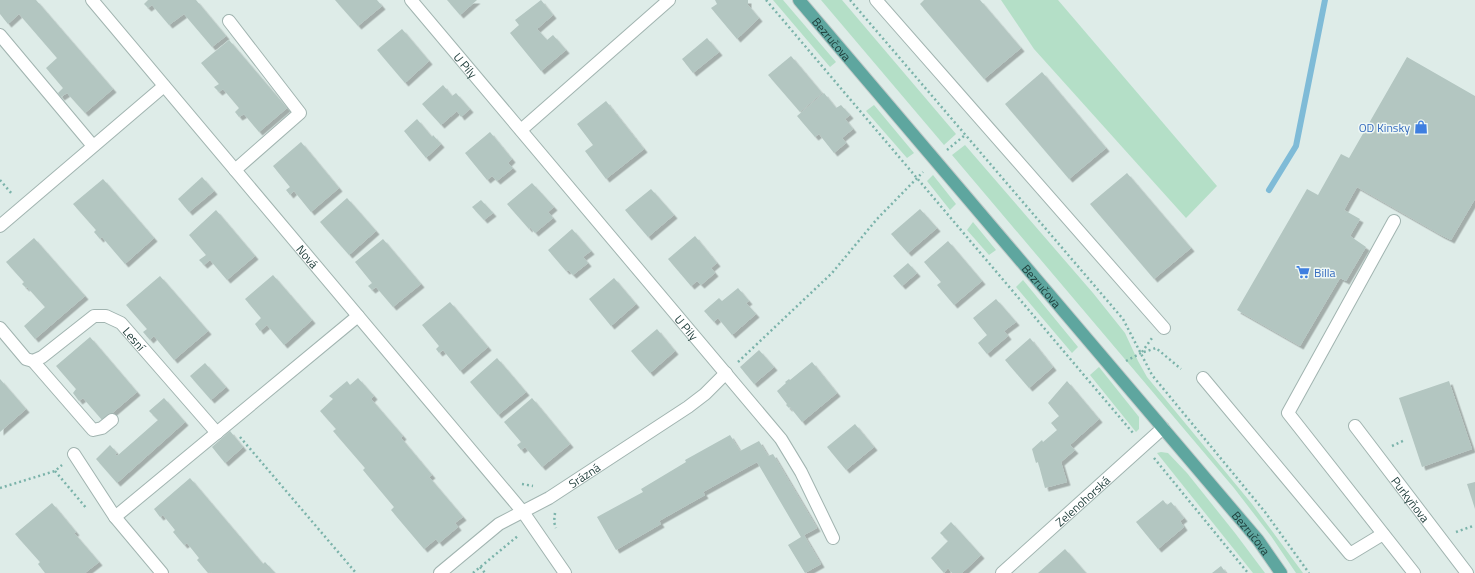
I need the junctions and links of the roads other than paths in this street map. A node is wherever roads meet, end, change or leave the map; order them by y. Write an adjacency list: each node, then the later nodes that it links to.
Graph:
1 (92, 0): 8 (street, Nová)
2 (411, 0): 9 (street, U Pily)
3 (669, 0): 9 (street)
4 (799, 0): 22 (main road, Bezručova)
5 (876, 0): 16 (street)
6 (229, 21): 11 (street)
7 (0, 35): 10 (street)
8 (164, 86): 10 (street); 11 (street, Nová)
9 (520, 130): 18 (street, U Pily)
10 (93, 146): 13 (street)
11 (235, 170): 14 (street, Nová)
12 (1394, 221): 27 (street)
13 (0, 226)
14 (358, 316): 23 (street); 25 (street, Nová)
15 (0, 328): 17 (street)
16 (1164, 328)
17 (33, 361): 20 (street); 23 (street, Lesní)
18 (726, 373): 25 (street, Srázná); 28 (street, U Pily)
19 (1203, 378): 27 (street)
20 (112, 420)
21 (1355, 426): 35 (street, Purkyňova)
22 (1162, 428): 32 (street, Zelenohorská); 33 (main road, Bezručova)
23 (217, 433): 26 (street)
24 (74, 454): 26 (street)
25 (523, 512): 30 (street, Srázná); 31 (street, Nová)
26 (115, 517): 29 (street)
27 (1383, 534): 34 (street)
28 (833, 538)
29 (162, 573)
30 (440, 573)
31 (565, 573)
32 (1002, 573)
33 (1281, 573)
34 (1414, 573)
35 (1467, 573)

